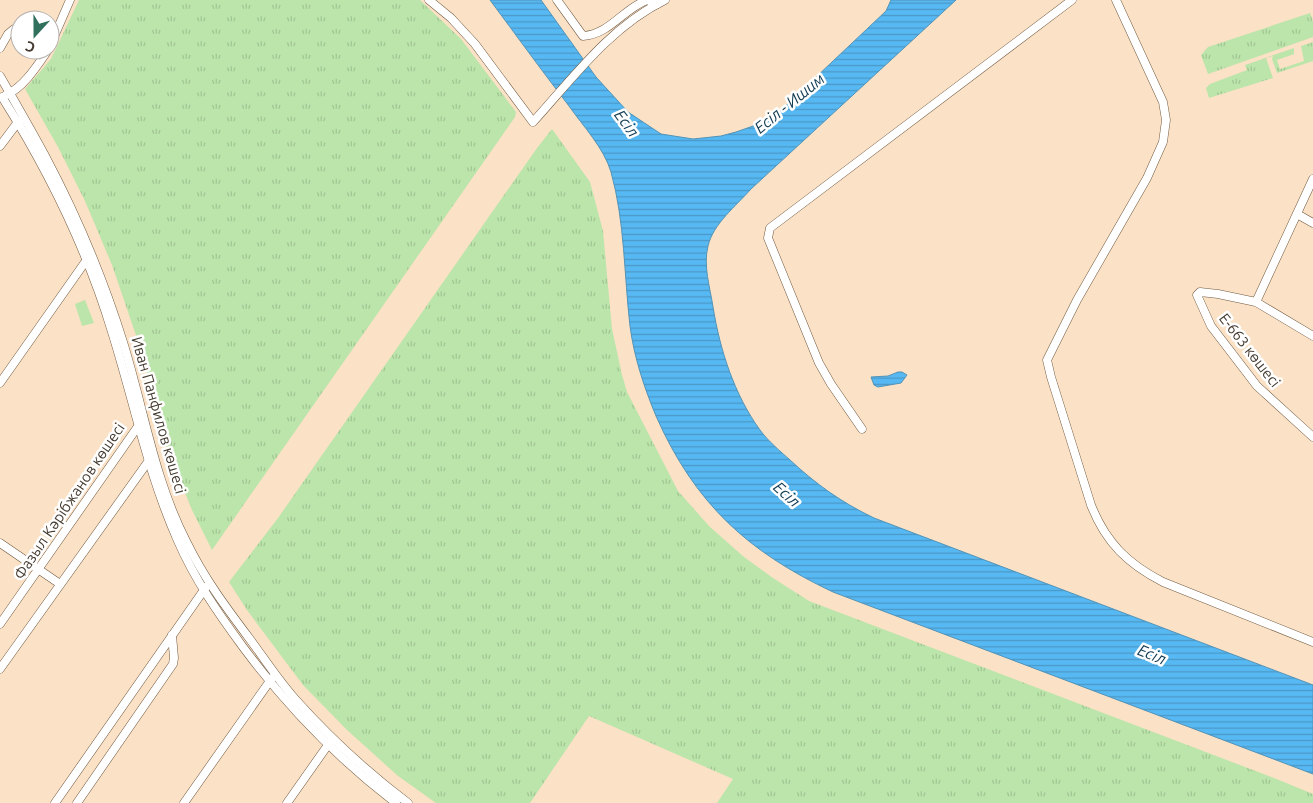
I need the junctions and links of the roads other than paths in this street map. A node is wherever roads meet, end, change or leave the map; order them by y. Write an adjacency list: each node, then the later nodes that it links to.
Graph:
1 (70, 0): 8 (street)
2 (428, 0): 7 (street)
3 (557, 0): 7 (street)
4 (665, 0): 7 (street)
5 (1072, 0): 25 (street)
6 (1116, 0): 35 (street)
7 (657, 4)
8 (60, 23)
9 (10, 32): 10 (street)
10 (0, 48)
11 (41, 60): 13 (street)
12 (0, 76): 13 (street, Иван Панфилов көшесі)
13 (10, 93): 14 (street); 15 (street, Иван Панфилов көшесі)
14 (1, 98): 15 (street, Иван Панфилов көшесі)
15 (21, 120): 16 (street); 20 (street, Иван Панфилов көшесі)
16 (0, 146)
17 (1313, 179): 18 (street)
18 (1297, 214): 19 (street); 21 (street)
19 (1313, 223)
20 (89, 258): 23 (street); 24 (street, Иван Панфилов көшесі)
21 (1256, 302): 22 (street, Е-663 көшесі); 26 (street, Е-663 көшесі)
22 (1313, 336)
23 (0, 383)
24 (141, 421): 27 (street, Иван Панфилов көшесі); 29 (street, Фазыл Кәрібжанов көшесі)
25 (862, 429)
26 (1313, 437)
27 (151, 458): 30 (street, Иван Панфилов көшесі); 31 (street); 32 (street, Иван Панфилов көшесі)
28 (0, 544): 29 (street)
29 (39, 570): 31 (street); 33 (street, Фазыл Кәрібжанов көшесі)
30 (209, 583): 32 (street); 37 (street, Иван Панфилов көшесі)
31 (60, 584): 36 (street)
32 (203, 591): 34 (street); 38 (street, Иван Панфилов көшесі)
33 (0, 624)
34 (172, 635): 41 (street); 42 (street)
35 (1313, 642)
36 (0, 669)
37 (275, 673): 38 (street); 39 (street, Иван Панфилов көшесі)
38 (269, 682): 39 (street, Иван Панфилов көшесі); 43 (street)
39 (330, 742): 40 (street, Иван Панфилов көшесі); 44 (street)
40 (393, 800): 45 (street, Иван Панфилов көшесі)
41 (55, 803)
42 (76, 803)
43 (184, 803)
44 (287, 803)
45 (408, 803)

